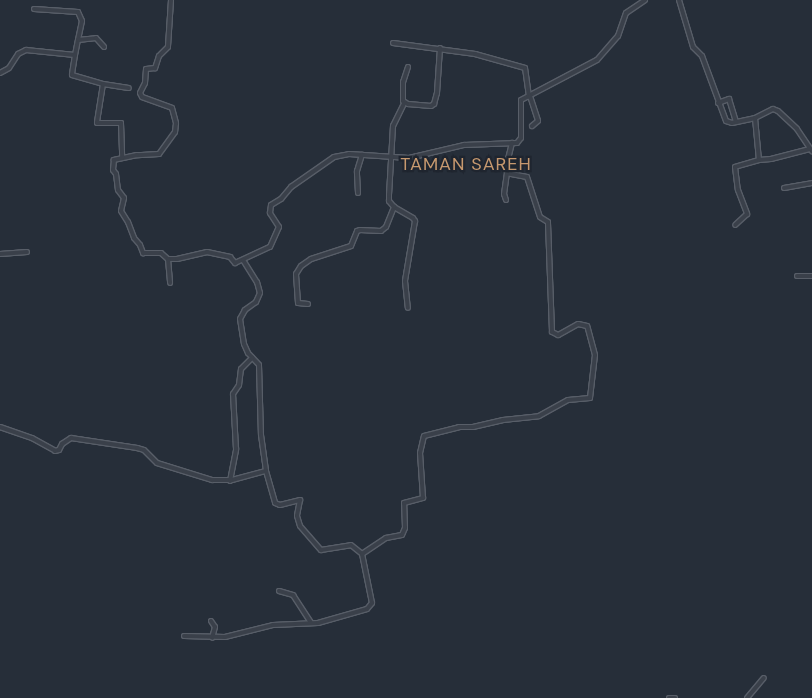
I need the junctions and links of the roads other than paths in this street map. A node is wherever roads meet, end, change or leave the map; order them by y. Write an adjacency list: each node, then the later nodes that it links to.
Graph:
1 (171, 0): 24 (street)
2 (645, 0): 14 (street)
3 (679, 0): 16 (street)
4 (34, 8): 5 (street)
5 (78, 40): 7 (street); 9 (street)
6 (394, 43): 8 (street)
7 (104, 47)
8 (440, 48): 14 (street); 15 (street)
9 (75, 55): 11 (street); 12 (street)
10 (408, 67): 15 (street)
11 (0, 73)
12 (103, 84): 13 (street); 24 (street)
13 (129, 88)
14 (530, 96): 19 (street); 20 (street)
15 (404, 103): 23 (street)
16 (718, 103): 18 (street); 18 (street)
17 (755, 118): 18 (street); 21 (street); 25 (street)
18 (736, 122)
19 (532, 126)
20 (512, 143): 23 (street); 26 (street)
21 (811, 150): 25 (street)
22 (362, 155): 23 (street); 29 (street); 36 (street)
23 (391, 157): 31 (street)
24 (122, 158): 35 (street)
25 (759, 160): 32 (street)
26 (507, 173): 30 (street); 46 (street)
27 (812, 182): 28 (street)
28 (784, 188)
29 (358, 193)
30 (506, 200)
31 (394, 207): 40 (street); 41 (street)
32 (735, 225)
33 (28, 252): 34 (street)
34 (0, 254)
35 (168, 259): 36 (street); 39 (street)
36 (242, 260): 42 (street)
37 (797, 276): 38 (street)
38 (812, 276)
39 (170, 283)
40 (308, 304)
41 (408, 308)
42 (252, 358): 44 (street); 45 (street)
43 (0, 427): 45 (street)
44 (266, 471): 45 (street); 46 (street)
45 (230, 480)
46 (362, 554): 49 (street)
47 (279, 591): 49 (street)
48 (211, 621): 51 (street)
49 (311, 623): 51 (street)
50 (184, 636): 51 (street)
51 (212, 638)
52 (764, 678): 55 (street)
53 (669, 698): 54 (street)
54 (675, 698)
55 (747, 698)

